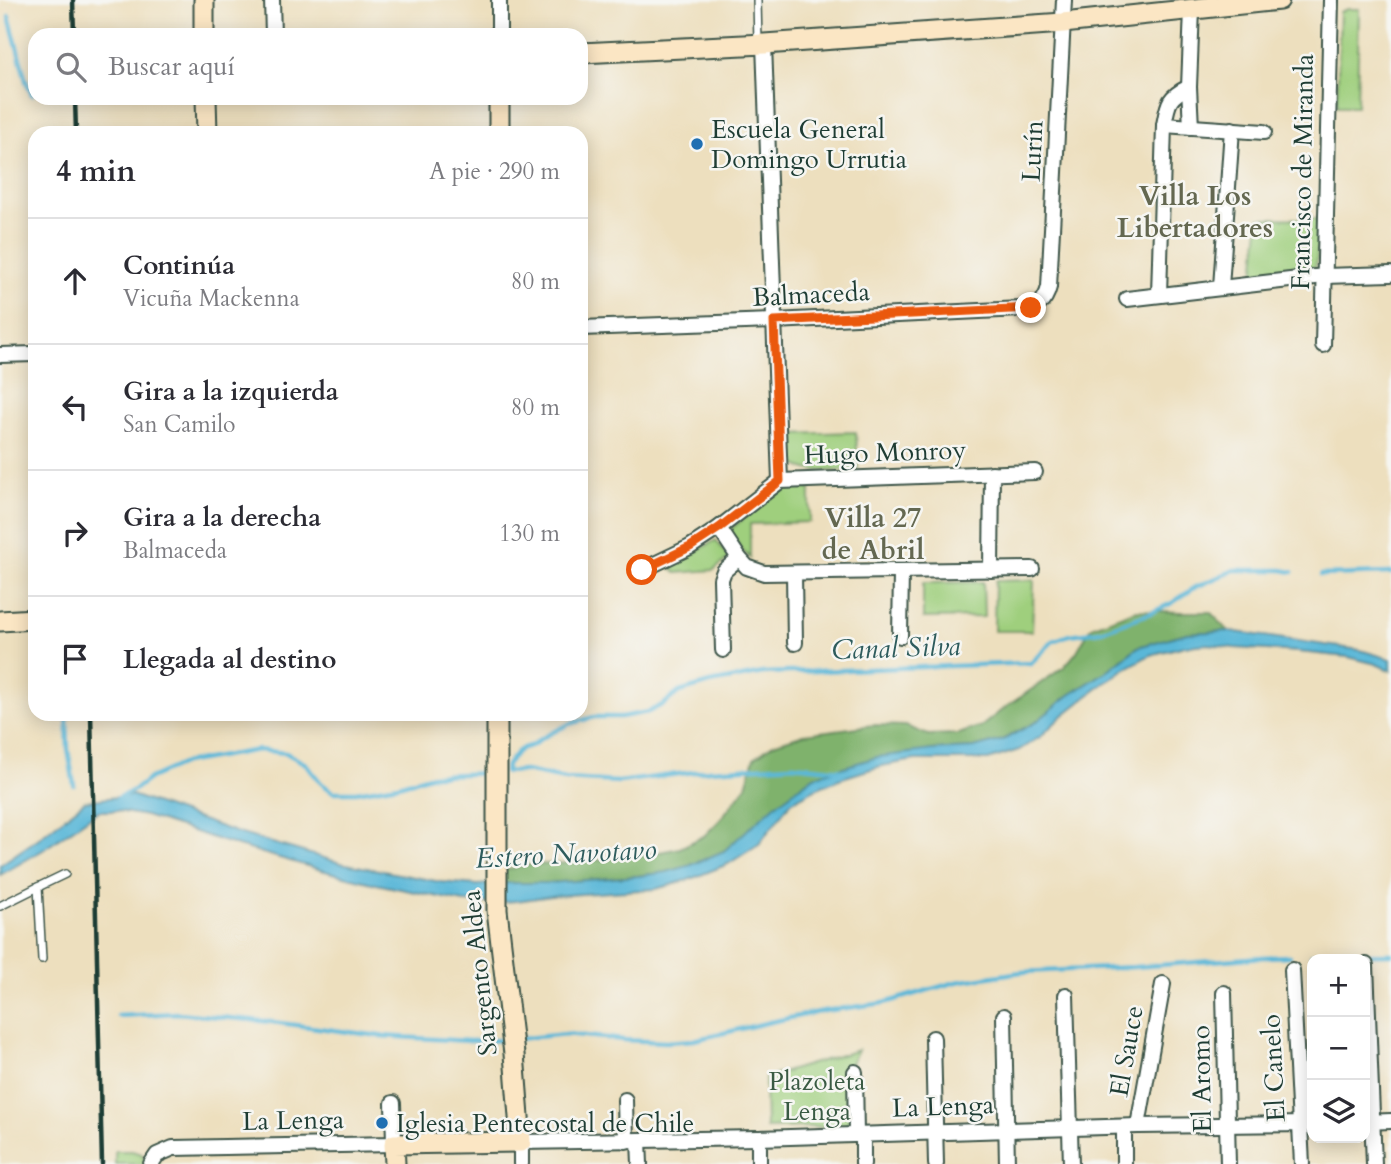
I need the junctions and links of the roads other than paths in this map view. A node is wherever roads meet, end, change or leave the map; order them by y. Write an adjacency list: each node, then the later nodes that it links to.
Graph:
1 (204, 0): 10 (street)
2 (272, 0): 11 (street)
3 (499, 0): 12 (street)
4 (757, 0): 13 (lane)
5 (1064, 0): 9 (street, Lurín)
6 (1276, 0): 8 (street)
7 (1331, 0): 25 (street, Francisco de Miranda)
8 (1192, 9): 9 (street); 15 (street)
9 (1063, 23): 13 (street); 29 (street, Lurín)
10 (204, 28)
11 (273, 28)
12 (499, 28)
13 (761, 44): 14 (street); 30 (street)
14 (588, 53)
15 (1189, 87): 18 (street); 21 (street)
16 (206, 105): 19 (street)
17 (499, 105): 20 (street)
18 (1164, 125): 21 (street); 27 (street)
19 (207, 126)
20 (499, 126)
21 (1191, 127): 22 (street)
22 (1232, 129): 23 (street); 26 (street)
23 (1264, 132)
24 (1391, 274): 25 (street)
25 (1324, 276): 26 (street); 32 (street, Francisco de Miranda)
26 (1221, 287): 27 (street)
27 (1159, 295): 28 (street)
28 (1126, 299)
29 (1041, 304): 30 (street, Balmaceda)
30 (774, 321): 31 (street, Balmaceda); 37 (street)
31 (588, 328)
32 (1323, 345)
33 (28, 354): 34 (street)
34 (0, 355)
35 (992, 472): 36 (street, Hugo Monroy); 37 (street, Hugo Monroy); 42 (street)
36 (1035, 472)
37 (780, 481): 38 (street)
38 (719, 528): 39 (street); 41 (street)
39 (738, 558): 44 (street); 49 (street)
40 (1032, 569): 42 (street)
41 (642, 570)
42 (991, 570): 43 (street)
43 (901, 572): 44 (street); 47 (street)
44 (794, 573): 48 (street)
45 (28, 620): 46 (street)
46 (0, 621)
47 (900, 636)
48 (795, 643)
49 (723, 650)
50 (497, 721): 78 (street, Sargento Aldea)
51 (65, 874): 52 (lane)
52 (38, 887): 53 (lane); 54 (lane)
53 (0, 906)
54 (42, 959)
55 (1292, 970): 69 (street, El Canelo)
56 (1163, 984): 70 (street, El Sauce)
57 (1224, 993): 68 (street, El Aromo)
58 (1066, 995): 71 (street)
59 (1004, 1016): 72 (street)
60 (1367, 1017): 63 (street)
61 (933, 1038): 74 (street)
62 (855, 1072): 75 (street)
63 (1368, 1080)
64 (625, 1100): 77 (street)
65 (393, 1103): 79 (street)
66 (1391, 1121): 67 (street)
67 (1370, 1122)
68 (1227, 1124): 69 (street, La Lenga); 70 (street, La Lenga); 92 (street, El Aromo)
69 (1306, 1124): 93 (street, El Canelo)
70 (1131, 1126): 71 (street, La Lenga); 91 (street, El Sauce)
71 (1070, 1128): 72 (street, La Lenga); 90 (street)
72 (1006, 1130): 74 (street, La Lenga); 89 (street)
73 (1370, 1130): 94 (street)
74 (935, 1133): 75 (street, La Lenga); 88 (street)
75 (859, 1135): 76 (street, La Lenga); 87 (street)
76 (759, 1138): 77 (street, La Lenga); 86 (street)
77 (632, 1141): 78 (street, La Lenga); 85 (street)
78 (521, 1142): 79 (street, La Lenga); 84 (street)
79 (394, 1144): 80 (street, La Lenga); 83 (street)
80 (272, 1147): 81 (street, La Lenga); 82 (street)
81 (154, 1160)
82 (273, 1164)
83 (394, 1164)
84 (522, 1164)
85 (640, 1164)
86 (759, 1164)
87 (863, 1164)
88 (936, 1164)
89 (1007, 1164)
90 (1071, 1164)
91 (1124, 1164)
92 (1228, 1164)
93 (1302, 1164)
94 (1374, 1164)

